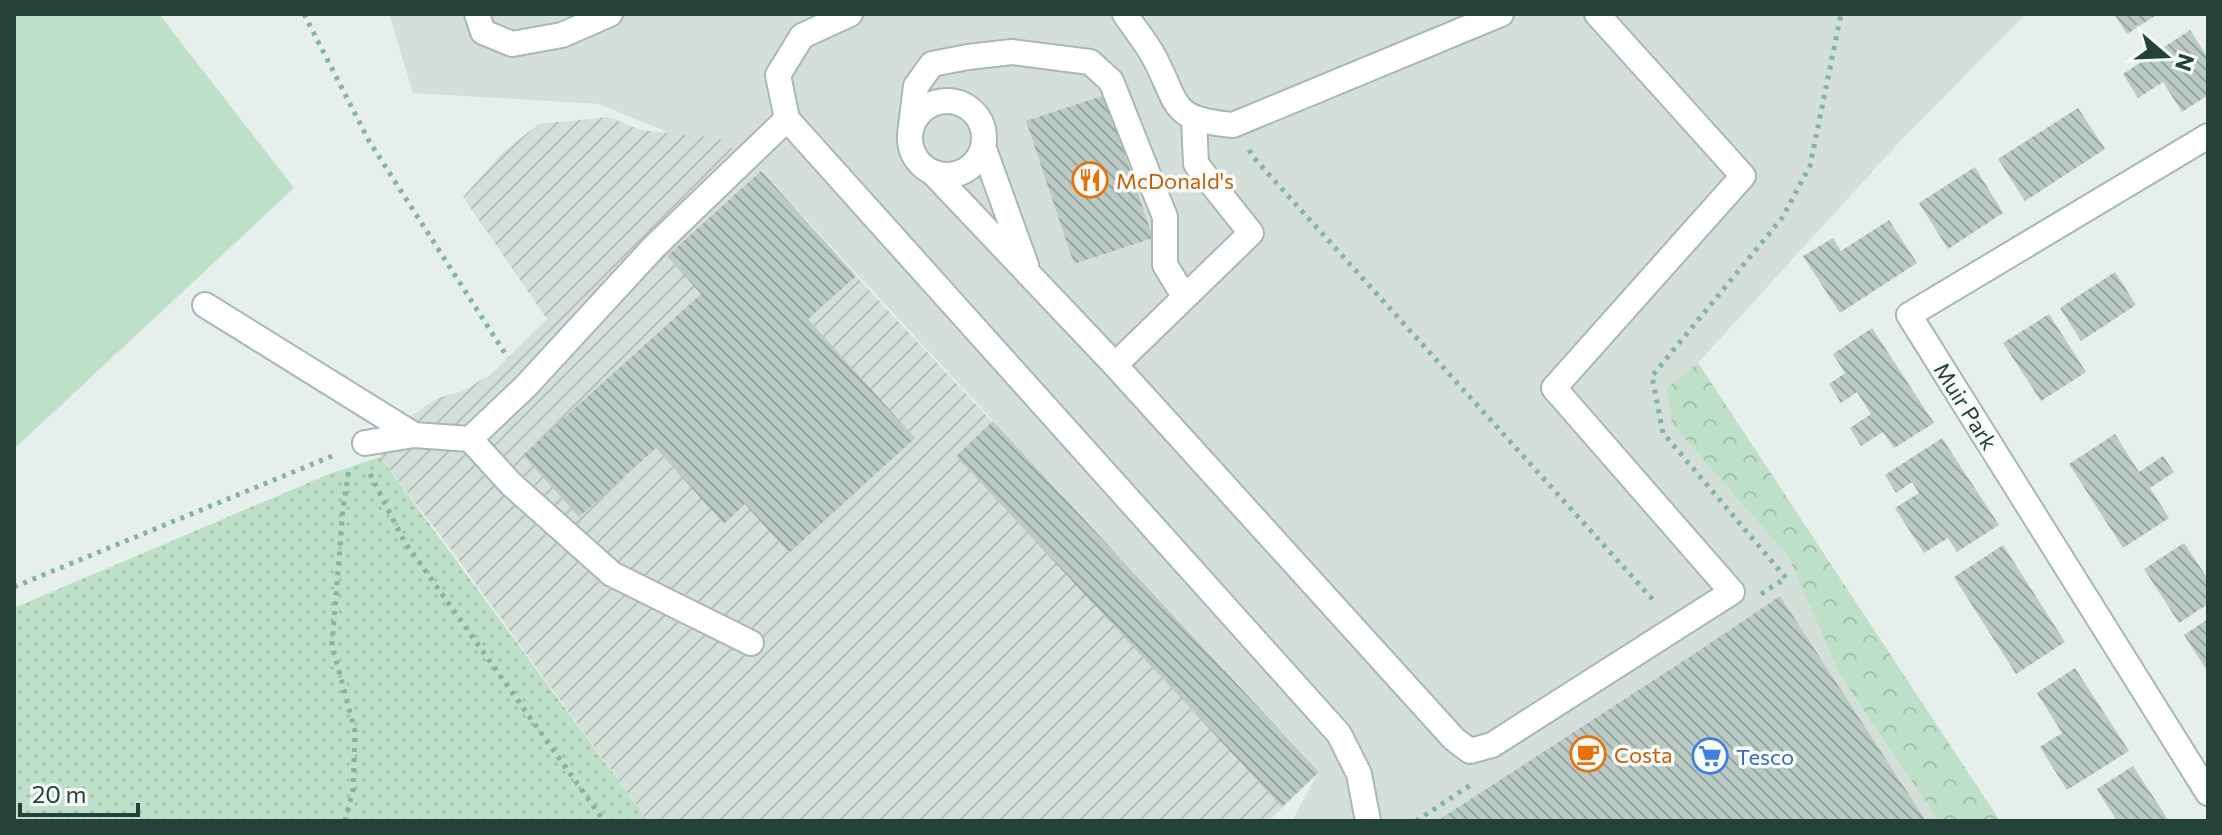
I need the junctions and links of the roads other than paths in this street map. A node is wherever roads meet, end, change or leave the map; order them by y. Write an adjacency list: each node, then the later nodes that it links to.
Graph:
1 (477, 14): 2 (street)
2 (610, 14)
3 (1125, 14): 8 (street)
4 (1501, 14): 8 (street)
5 (1597, 14): 16 (street)
6 (834, 17): 7 (street)
7 (787, 119): 18 (street); 22 (street)
8 (1194, 119): 14 (street)
9 (910, 134): 11 (street); 12 (street); 14 (street)
10 (2208, 136): 21 (street, Muir Park)
11 (984, 149): 12 (street); 13 (street)
12 (934, 174): 13 (street)
13 (1029, 274): 16 (street)
14 (1184, 296): 16 (street)
15 (205, 305): 17 (street)
16 (1115, 365)
17 (414, 435): 18 (street); 19 (street)
18 (470, 439): 20 (street)
19 (358, 445)
20 (751, 643)
21 (2208, 793)
22 (1365, 820)

